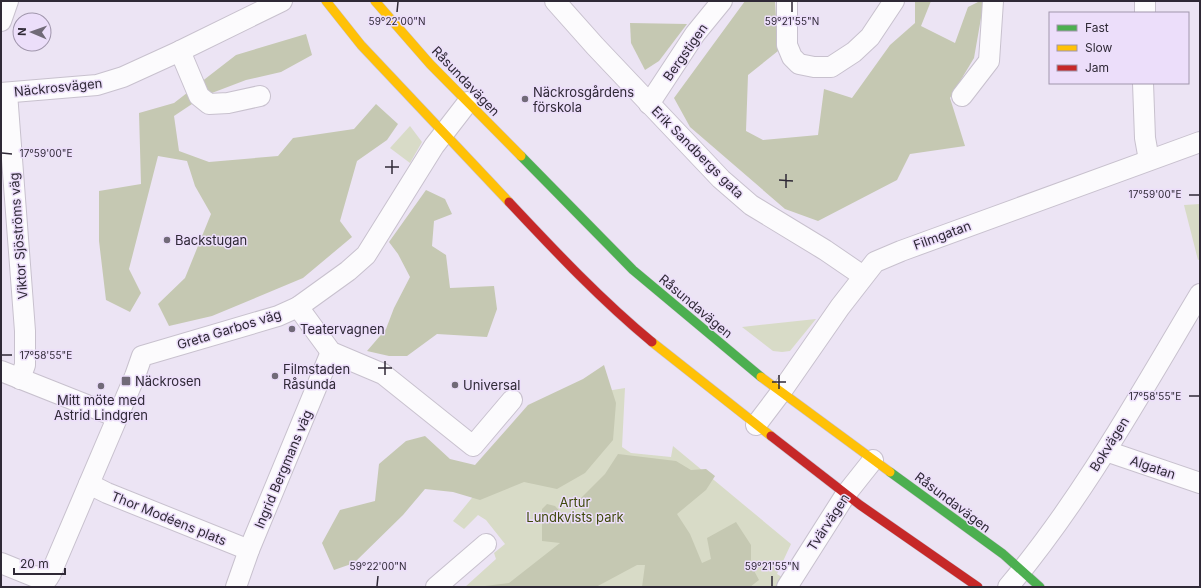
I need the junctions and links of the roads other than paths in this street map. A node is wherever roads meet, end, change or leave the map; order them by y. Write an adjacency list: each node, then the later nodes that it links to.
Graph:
1 (8, 1): 12 (street)
2 (282, 1): 13 (street, Näckrosvägen)
3 (326, 1): 20 (street)
4 (375, 1): 18 (street, Råsundavägen)
5 (555, 1): 19 (street, Erik Sandbergs gata)
6 (722, 1): 19 (street, Bergstigen)
7 (787, 1): 8 (street)
8 (894, 1)
9 (993, 1): 17 (street)
10 (1145, 1): 11 (street)
11 (1145, 12)
12 (1, 21)
13 (180, 51): 15 (street, Näckrosvägen); 16 (street)
14 (1143, 84): 22 (street)
15 (4, 93): 28 (street, Viktor Sjöströms väg)
16 (260, 96)
17 (962, 96)
18 (468, 102): 20 (street, Greta Garbos väg); 29 (street, Råsundavägen)
19 (649, 104): 23 (street, Erik Sandbergs gata)
20 (444, 132): 25 (street, Greta Garbos väg); 32 (street)
21 (1200, 142): 22 (street, Filmgatan)
22 (1150, 160): 23 (street, Filmgatan)
23 (863, 276): 29 (street, Filmgatan)
24 (1200, 294): 33 (street, Bokvägen)
25 (298, 307): 26 (street); 31 (street, Greta Garbos väg)
26 (331, 352): 30 (street); 39 (street, Ingrid Bergmans väg)
27 (1, 371): 28 (street)
28 (20, 379): 31 (street)
29 (781, 392): 32 (street, Filmgatan); 34 (street, Råsundavägen)
30 (512, 400)
31 (117, 417): 36 (street, Greta Garbos väg)
32 (756, 425): 37 (street)
33 (1106, 451): 35 (street, Algatan); 41 (street, Bokvägen)
34 (874, 460): 37 (street, Tvärvägen); 41 (street, Råsundavägen)
35 (1200, 483)
36 (89, 484): 39 (street, Thor Modéens plats); 40 (street, Greta Garbos väg)
37 (846, 494): 44 (street, Tvärvägen); 45 (street)
38 (486, 544): 43 (street)
39 (249, 550): 42 (street, Ingrid Bergmans väg)
40 (1, 563)
41 (1022, 571): 46 (street, Bokvägen); 47 (street, Råsundavägen)
42 (236, 587)
43 (436, 587)
44 (787, 587)
45 (978, 587)
46 (1008, 587)
47 (1040, 587)

